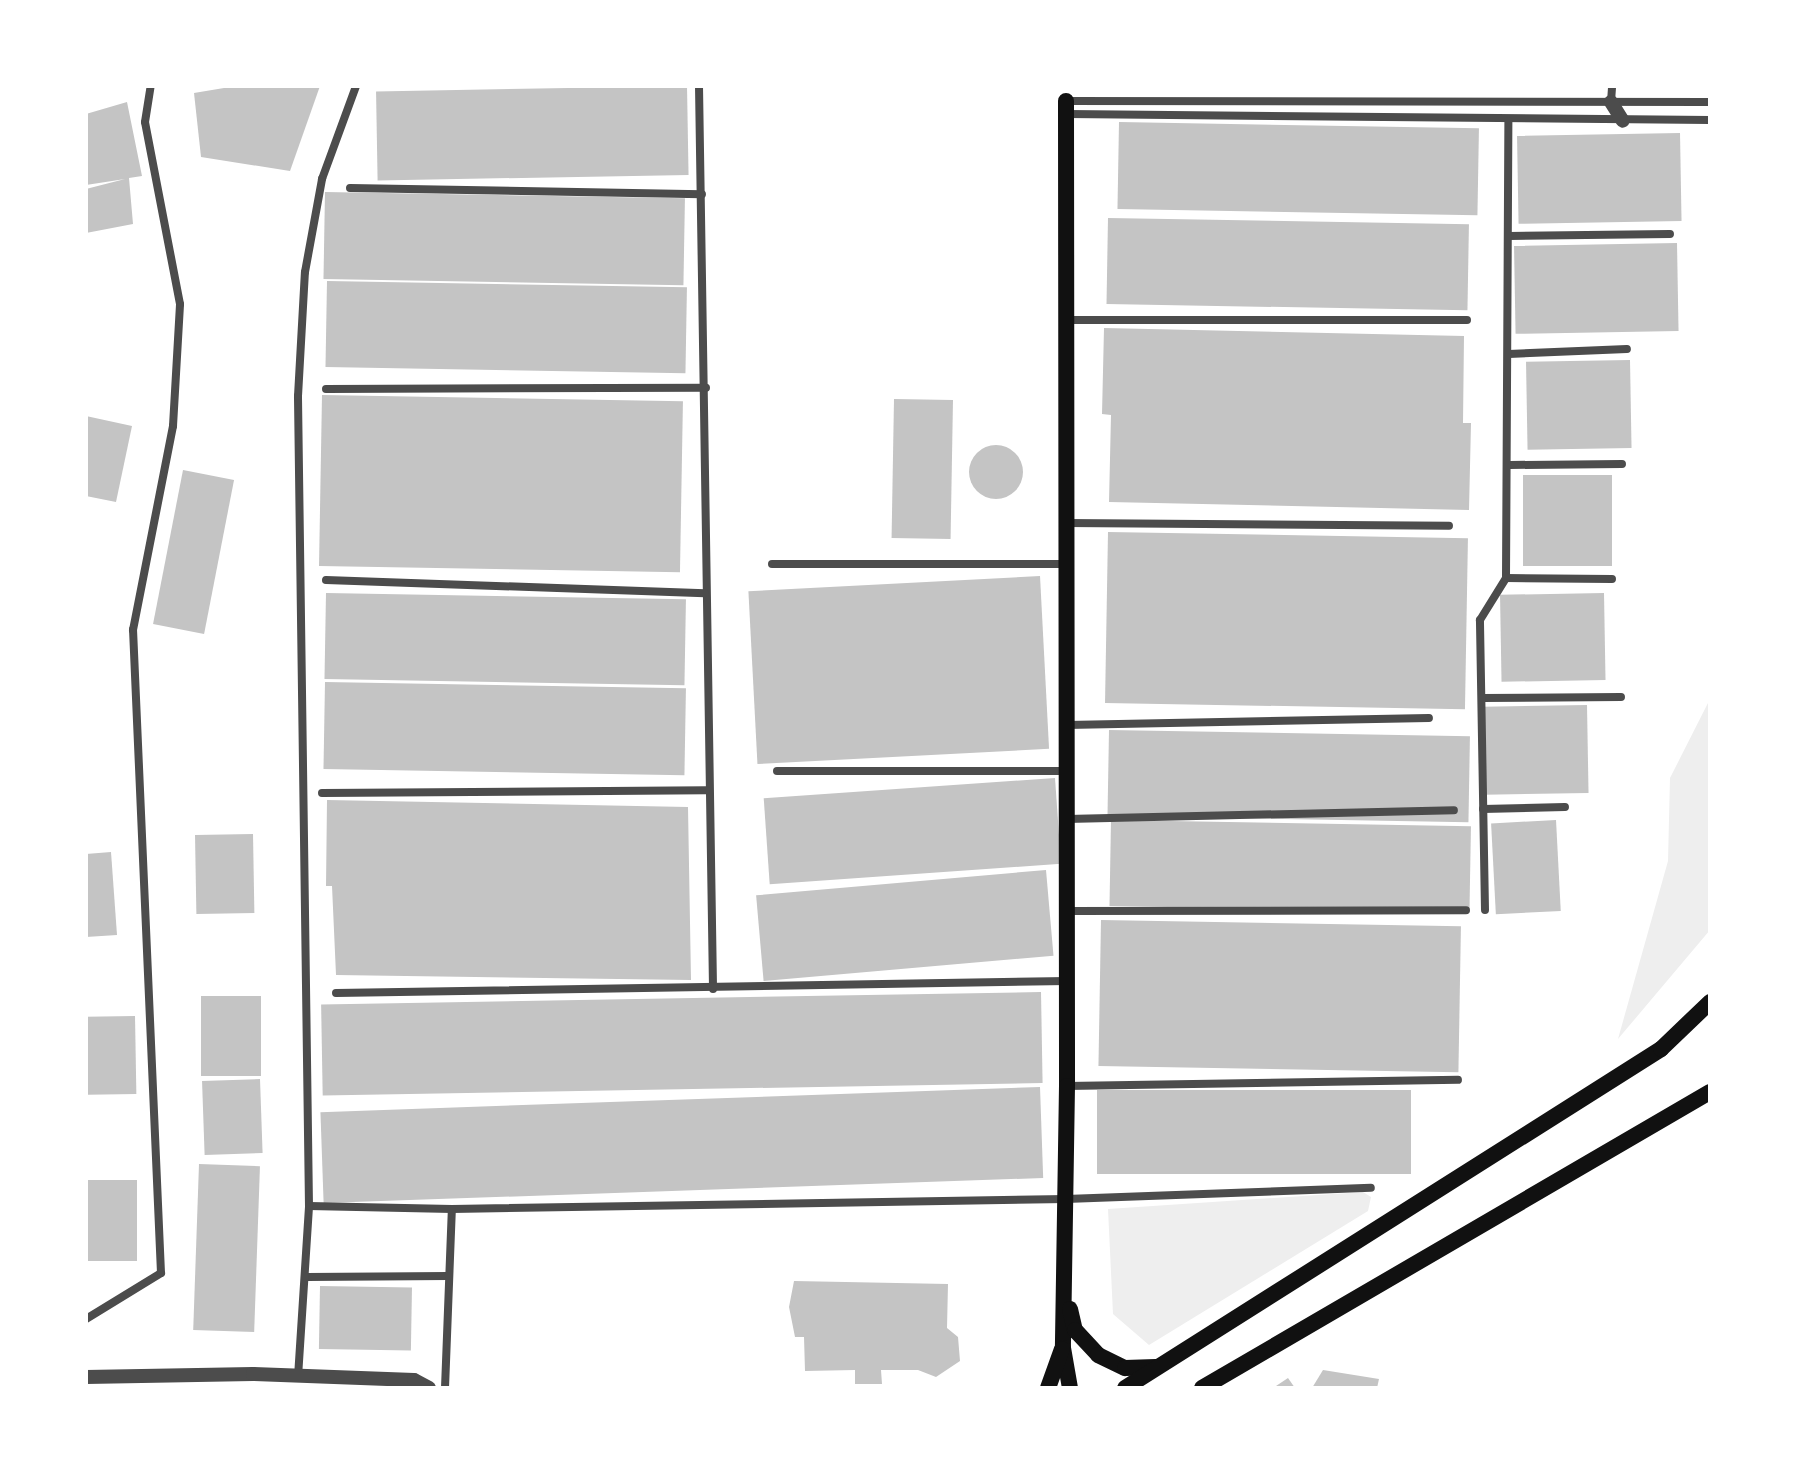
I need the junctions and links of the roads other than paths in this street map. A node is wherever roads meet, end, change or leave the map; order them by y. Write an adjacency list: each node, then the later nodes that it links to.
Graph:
1 (151, 86): 60 (street)
2 (356, 86): 55 (street)
3 (699, 86): 12 (street)
4 (1612, 86): 5 (street)
5 (1611, 102): 6 (street); 7 (street); 10 (street)
6 (1710, 102)
7 (1066, 108): 9 (street); 15 (main road)
8 (1710, 120): 10 (street)
9 (1508, 121): 10 (street); 14 (street)
10 (1623, 121)
11 (350, 188): 12 (street)
12 (702, 194): 19 (street)
13 (1670, 234): 14 (street)
14 (1509, 236): 18 (street)
15 (1066, 320): 16 (street); 23 (main road)
16 (1467, 320)
17 (1627, 349): 18 (street)
18 (1509, 354): 22 (street)
19 (706, 388): 20 (street); 30 (street)
20 (326, 389)
21 (1622, 464): 22 (street)
22 (1510, 465): 27 (street)
23 (1066, 523): 24 (street); 26 (main road)
24 (1449, 526)
25 (772, 564): 26 (street)
26 (1066, 564): 34 (main road)
27 (1506, 578): 28 (street); 32 (street)
28 (1612, 579)
29 (326, 580): 30 (street)
30 (705, 593): 37 (street)
31 (1621, 697): 32 (street)
32 (1482, 698): 40 (street)
33 (1429, 718): 34 (street)
34 (1066, 725): 36 (main road)
35 (777, 771): 36 (street)
36 (1066, 771): 42 (main road)
37 (706, 790): 38 (street); 47 (street)
38 (322, 793)
39 (1565, 807): 40 (street)
40 (1483, 809): 44 (street)
41 (1454, 810): 42 (street)
42 (1066, 820): 45 (main road)
43 (1466, 910): 45 (street)
44 (1485, 910)
45 (1067, 911): 46 (main road)
46 (1067, 981): 47 (street); 51 (main road)
47 (713, 989): 48 (street)
48 (336, 993)
49 (1710, 1002): 62 (main road)
50 (1458, 1080): 51 (street)
51 (1067, 1086): 54 (main road)
52 (1710, 1092): 70 (main road)
53 (1371, 1188): 54 (street)
54 (1066, 1199): 56 (street); 59 (main road)
55 (309, 1206): 56 (street); 58 (street)
56 (452, 1209): 57 (street)
57 (448, 1276): 58 (street); 66 (street)
58 (307, 1277): 64 (street)
59 (1066, 1292): 61 (main road); 62 (main road)
60 (86, 1319)
61 (1063, 1348): 67 (main road); 68 (main road)
62 (1158, 1367): 69 (main road)
63 (86, 1377): 64 (street)
64 (298, 1377): 65 (street)
65 (429, 1388)
66 (445, 1388)
67 (1048, 1388)
68 (1070, 1388)
69 (1125, 1388)
70 (1202, 1388)

